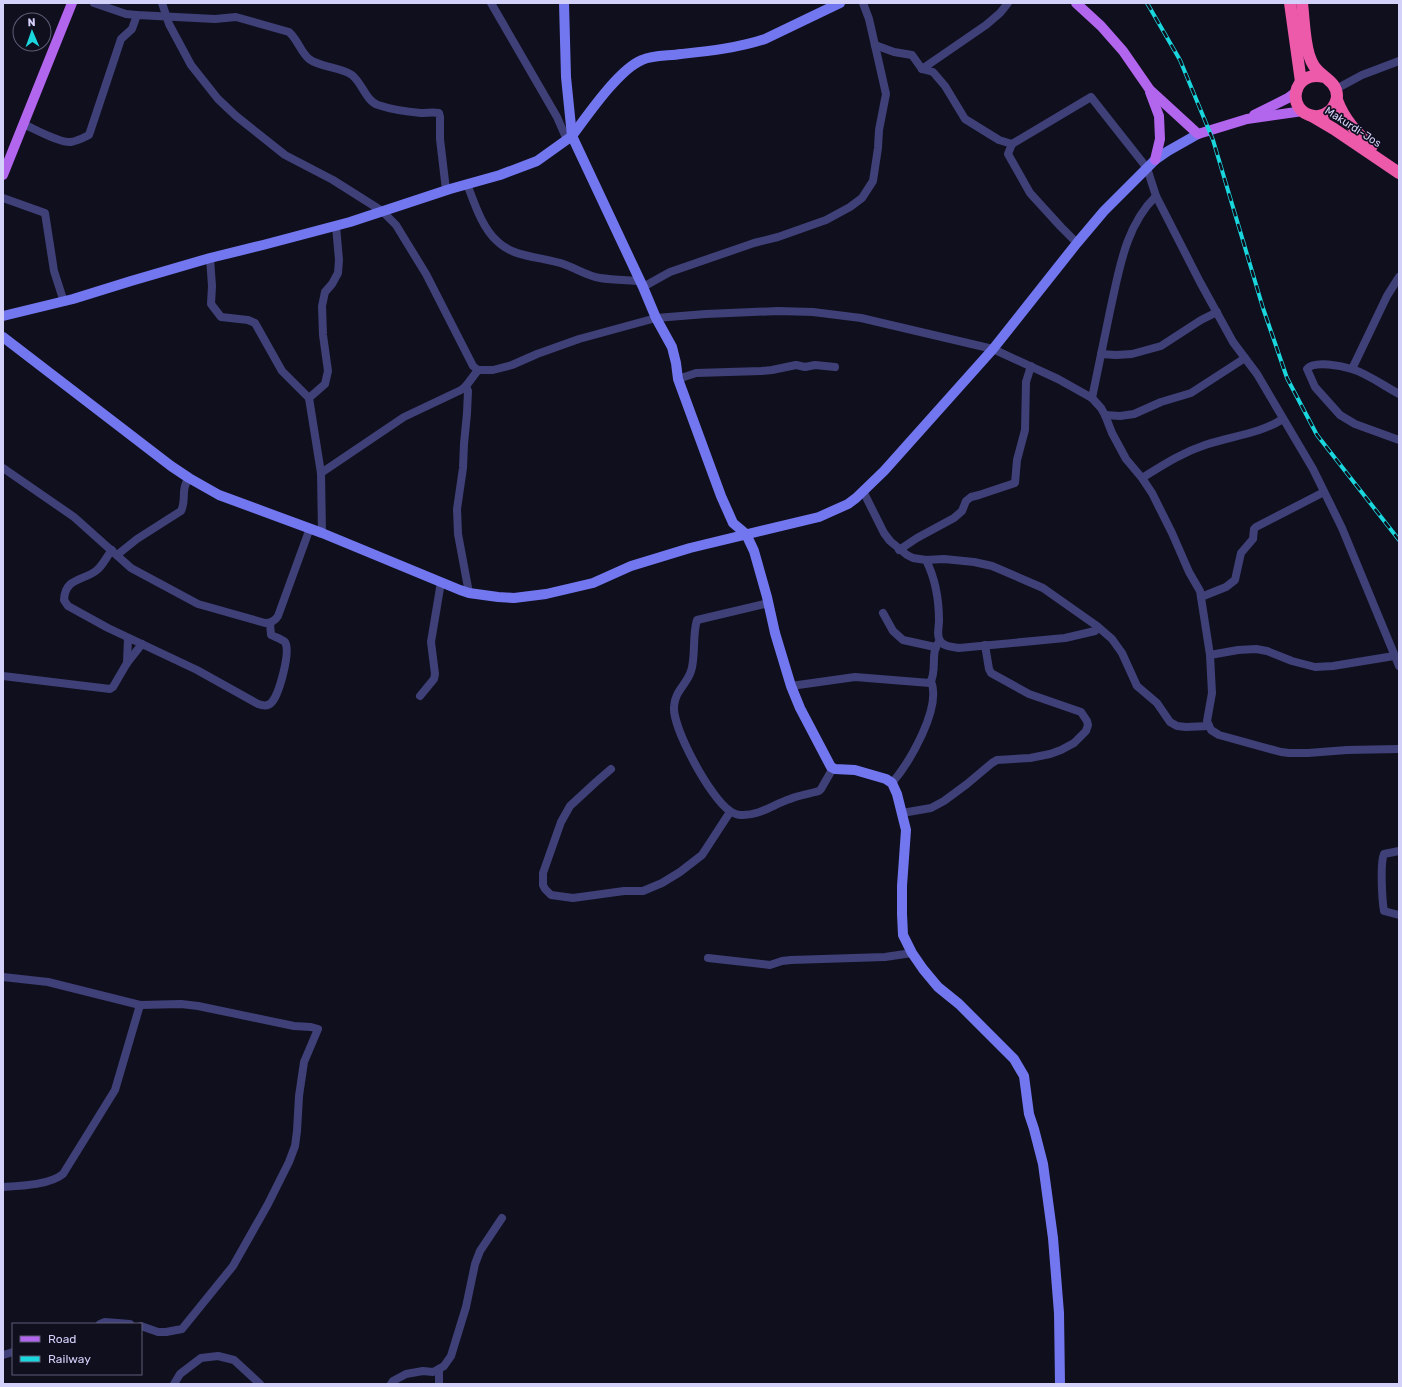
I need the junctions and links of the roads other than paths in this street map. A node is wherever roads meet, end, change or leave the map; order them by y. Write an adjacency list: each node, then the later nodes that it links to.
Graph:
1 (72, 3): 23 (main road)
2 (94, 3): 12 (street)
3 (162, 3): 13 (street)
4 (491, 3): 25 (street)
5 (564, 3): 25 (street)
6 (840, 3): 25 (street)
7 (863, 3): 14 (street)
8 (1008, 3): 16 (street)
9 (1076, 3): 19 (main road)
10 (1290, 3): 18 (highway)
11 (1302, 3): 17 (highway)
12 (137, 15): 13 (street); 23 (street)
13 (166, 16): 33 (street); 36 (street)
14 (875, 45): 16 (street); 41 (street)
15 (1399, 61): 20 (street)
16 (922, 69): 26 (street)
17 (1324, 77): 18 (highway); 20 (highway)
18 (1298, 87): 21 (highway); 22 (main road)
19 (1150, 90): 24 (main road); 27 (main road)
20 (1336, 94): 21 (highway); 28 (highway, Makurdi-Jos)
21 (1307, 114): 22 (main road); 30 (highway, Makurdi-Jos)
22 (1246, 119): 24 (main road)
23 (23, 124): 31 (main road)
24 (1198, 134): 27 (street)
25 (569, 138): 32 (street); 41 (street)
26 (1012, 144): 29 (street); 38 (street)
27 (1155, 160): 29 (street)
28 (1399, 165)
29 (1147, 168): 34 (street); 38 (street)
30 (1399, 173)
31 (3, 175)
32 (467, 184): 33 (street); 41 (street)
33 (446, 190): 36 (street)
34 (1156, 196): 43 (street); 48 (street)
35 (3, 198): 42 (street)
36 (382, 211): 37 (street); 53 (street)
37 (336, 226): 39 (street); 57 (street)
38 (1077, 243): 47 (street)
39 (210, 258): 42 (street); 57 (street)
40 (1399, 276): 52 (street)
41 (641, 284): 45 (street)
42 (64, 302): 44 (street)
43 (1217, 312): 48 (street); 49 (street)
44 (3, 316)
45 (656, 318): 47 (street); 53 (street); 54 (street)
46 (3, 337): 64 (street)
47 (993, 349): 50 (street); 66 (street)
48 (1101, 354): 58 (street)
49 (1245, 358): 59 (street); 60 (street)
50 (1031, 366): 58 (street); 71 (street)
51 (836, 368): 54 (street)
52 (1352, 369): 56 (street); 61 (street)
53 (478, 370): 55 (street)
54 (678, 378): 70 (street)
55 (466, 386): 63 (street); 75 (street)
56 (1399, 394)
57 (309, 398): 63 (street)
58 (1092, 398): 59 (street)
59 (1105, 415): 65 (street)
60 (1283, 419): 65 (street); 67 (street)
61 (1399, 440)
62 (3, 468): 72 (street)
63 (321, 473): 69 (street)
64 (189, 478): 68 (street); 72 (street)
65 (1142, 478): 76 (street)
66 (863, 491): 70 (street); 71 (street)
67 (1324, 492): 76 (street); 86 (street)
68 (310, 528): 69 (street); 79 (street)
69 (322, 533): 74 (street)
70 (746, 534): 75 (street); 77 (street)
71 (899, 550): 73 (street)
72 (115, 552): 79 (street); 81 (street)
73 (926, 560): 80 (street); 83 (street)
74 (441, 582): 75 (street); 92 (street)
75 (469, 593)
76 (1201, 597): 85 (street)
77 (769, 604): 91 (street); 98 (street)
78 (883, 613): 83 (street)
79 (270, 623): 82 (street)
80 (1098, 627): 84 (street); 93 (street)
81 (128, 638): 82 (street); 87 (street)
82 (142, 644): 87 (street)
83 (938, 644): 84 (street); 90 (street)
84 (985, 646): 99 (street)
85 (1210, 655): 86 (street); 93 (street)
86 (1394, 656): 88 (street)
87 (127, 663): 89 (street)
88 (1399, 666)
89 (3, 676)
90 (932, 681): 91 (street); 97 (street)
91 (791, 686): 95 (street)
92 (420, 696)
93 (1209, 726): 94 (street)
94 (1399, 749)
95 (833, 768): 97 (street); 98 (street)
96 (611, 769): 98 (street)
97 (892, 783): 99 (street)
98 (730, 812)
99 (902, 813): 102 (street)
100 (1399, 851): 101 (street)
101 (1399, 915)
102 (912, 953): 103 (street); 116 (street)
103 (708, 958)
104 (3, 977): 105 (street)
105 (140, 1005): 106 (street); 110 (street)
106 (3, 1187)
107 (502, 1218): 111 (street)
108 (102, 1323): 109 (street)
109 (118, 1323)
110 (142, 1326)
111 (439, 1369): 114 (street); 115 (street)
112 (174, 1384): 113 (street)
113 (260, 1384)
114 (391, 1384)
115 (439, 1384)
116 (1060, 1384)

